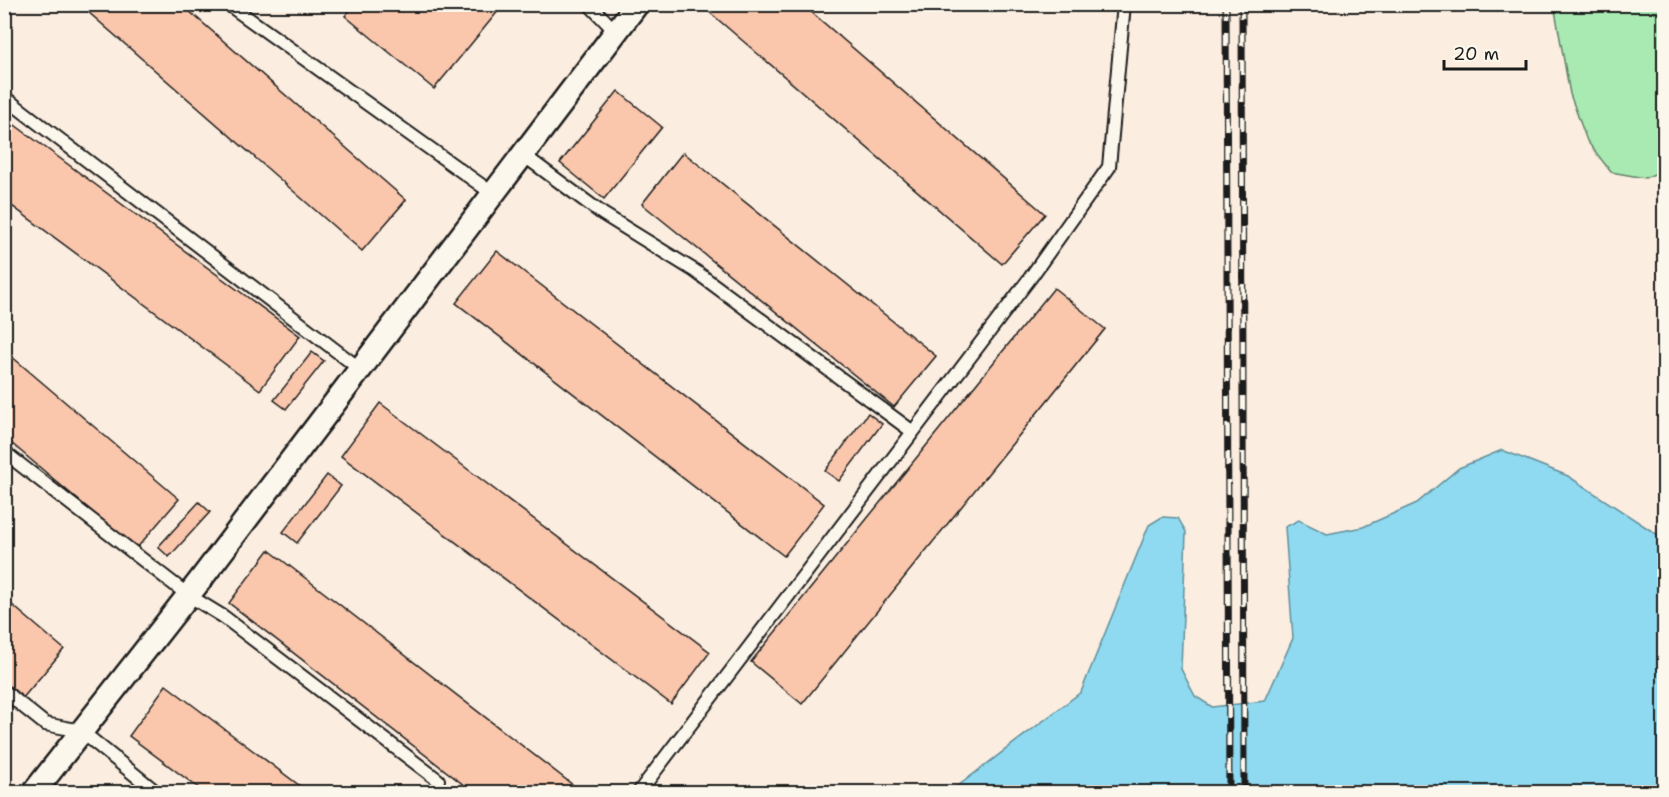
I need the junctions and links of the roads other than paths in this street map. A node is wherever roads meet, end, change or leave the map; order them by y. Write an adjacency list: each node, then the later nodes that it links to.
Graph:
1 (228, 4): 8 (lane)
2 (589, 4): 5 (lane)
3 (637, 4): 5 (street)
4 (1124, 4): 10 (lane)
5 (616, 32): 7 (street)
6 (4, 97): 9 (lane)
7 (522, 154): 8 (street); 10 (lane)
8 (492, 193): 9 (street)
9 (360, 369): 12 (street)
10 (913, 432): 18 (lane)
11 (4, 452): 12 (lane)
12 (189, 595): 14 (street); 15 (lane)
13 (4, 691): 14 (lane)
14 (81, 731): 16 (street); 17 (lane)
15 (438, 780)
16 (34, 792)
17 (156, 792)
18 (639, 792)

